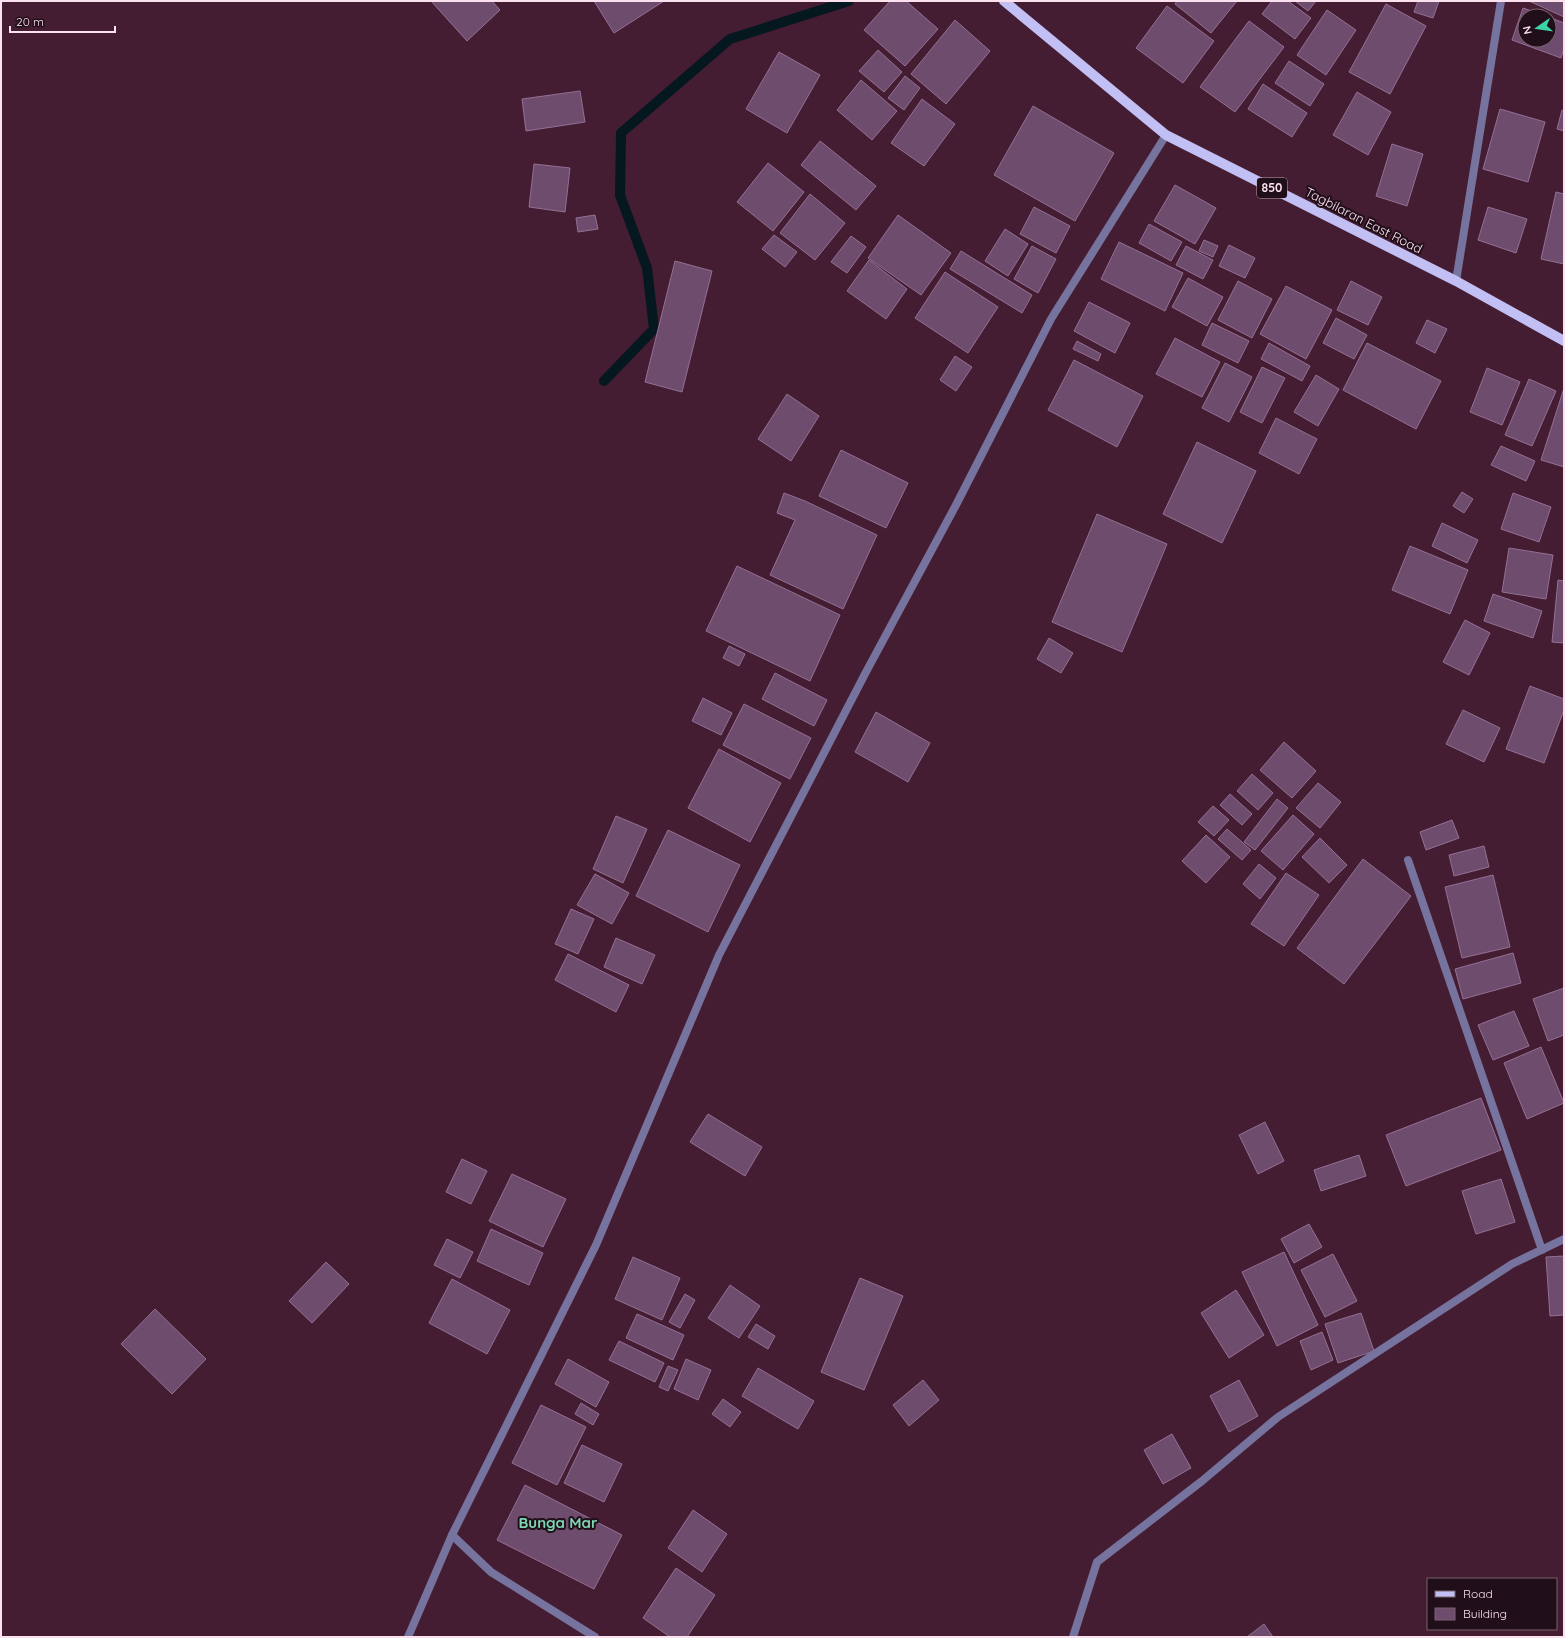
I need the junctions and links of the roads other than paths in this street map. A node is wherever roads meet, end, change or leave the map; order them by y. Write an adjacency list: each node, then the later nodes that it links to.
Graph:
1 (1004, 1): 3 (main road, Tagbilaran East Road / 850)
2 (1501, 1): 4 (street)
3 (1166, 135): 4 (main road, Tagbilaran East Road / 850); 9 (street)
4 (1456, 281): 5 (main road, Tagbilaran East Road / 850)
5 (1564, 341)
6 (1408, 860): 8 (street)
7 (1564, 1239): 8 (street)
8 (1542, 1250): 12 (street)
9 (452, 1535): 10 (street); 11 (street)
10 (408, 1637)
11 (595, 1637)
12 (1072, 1637)

